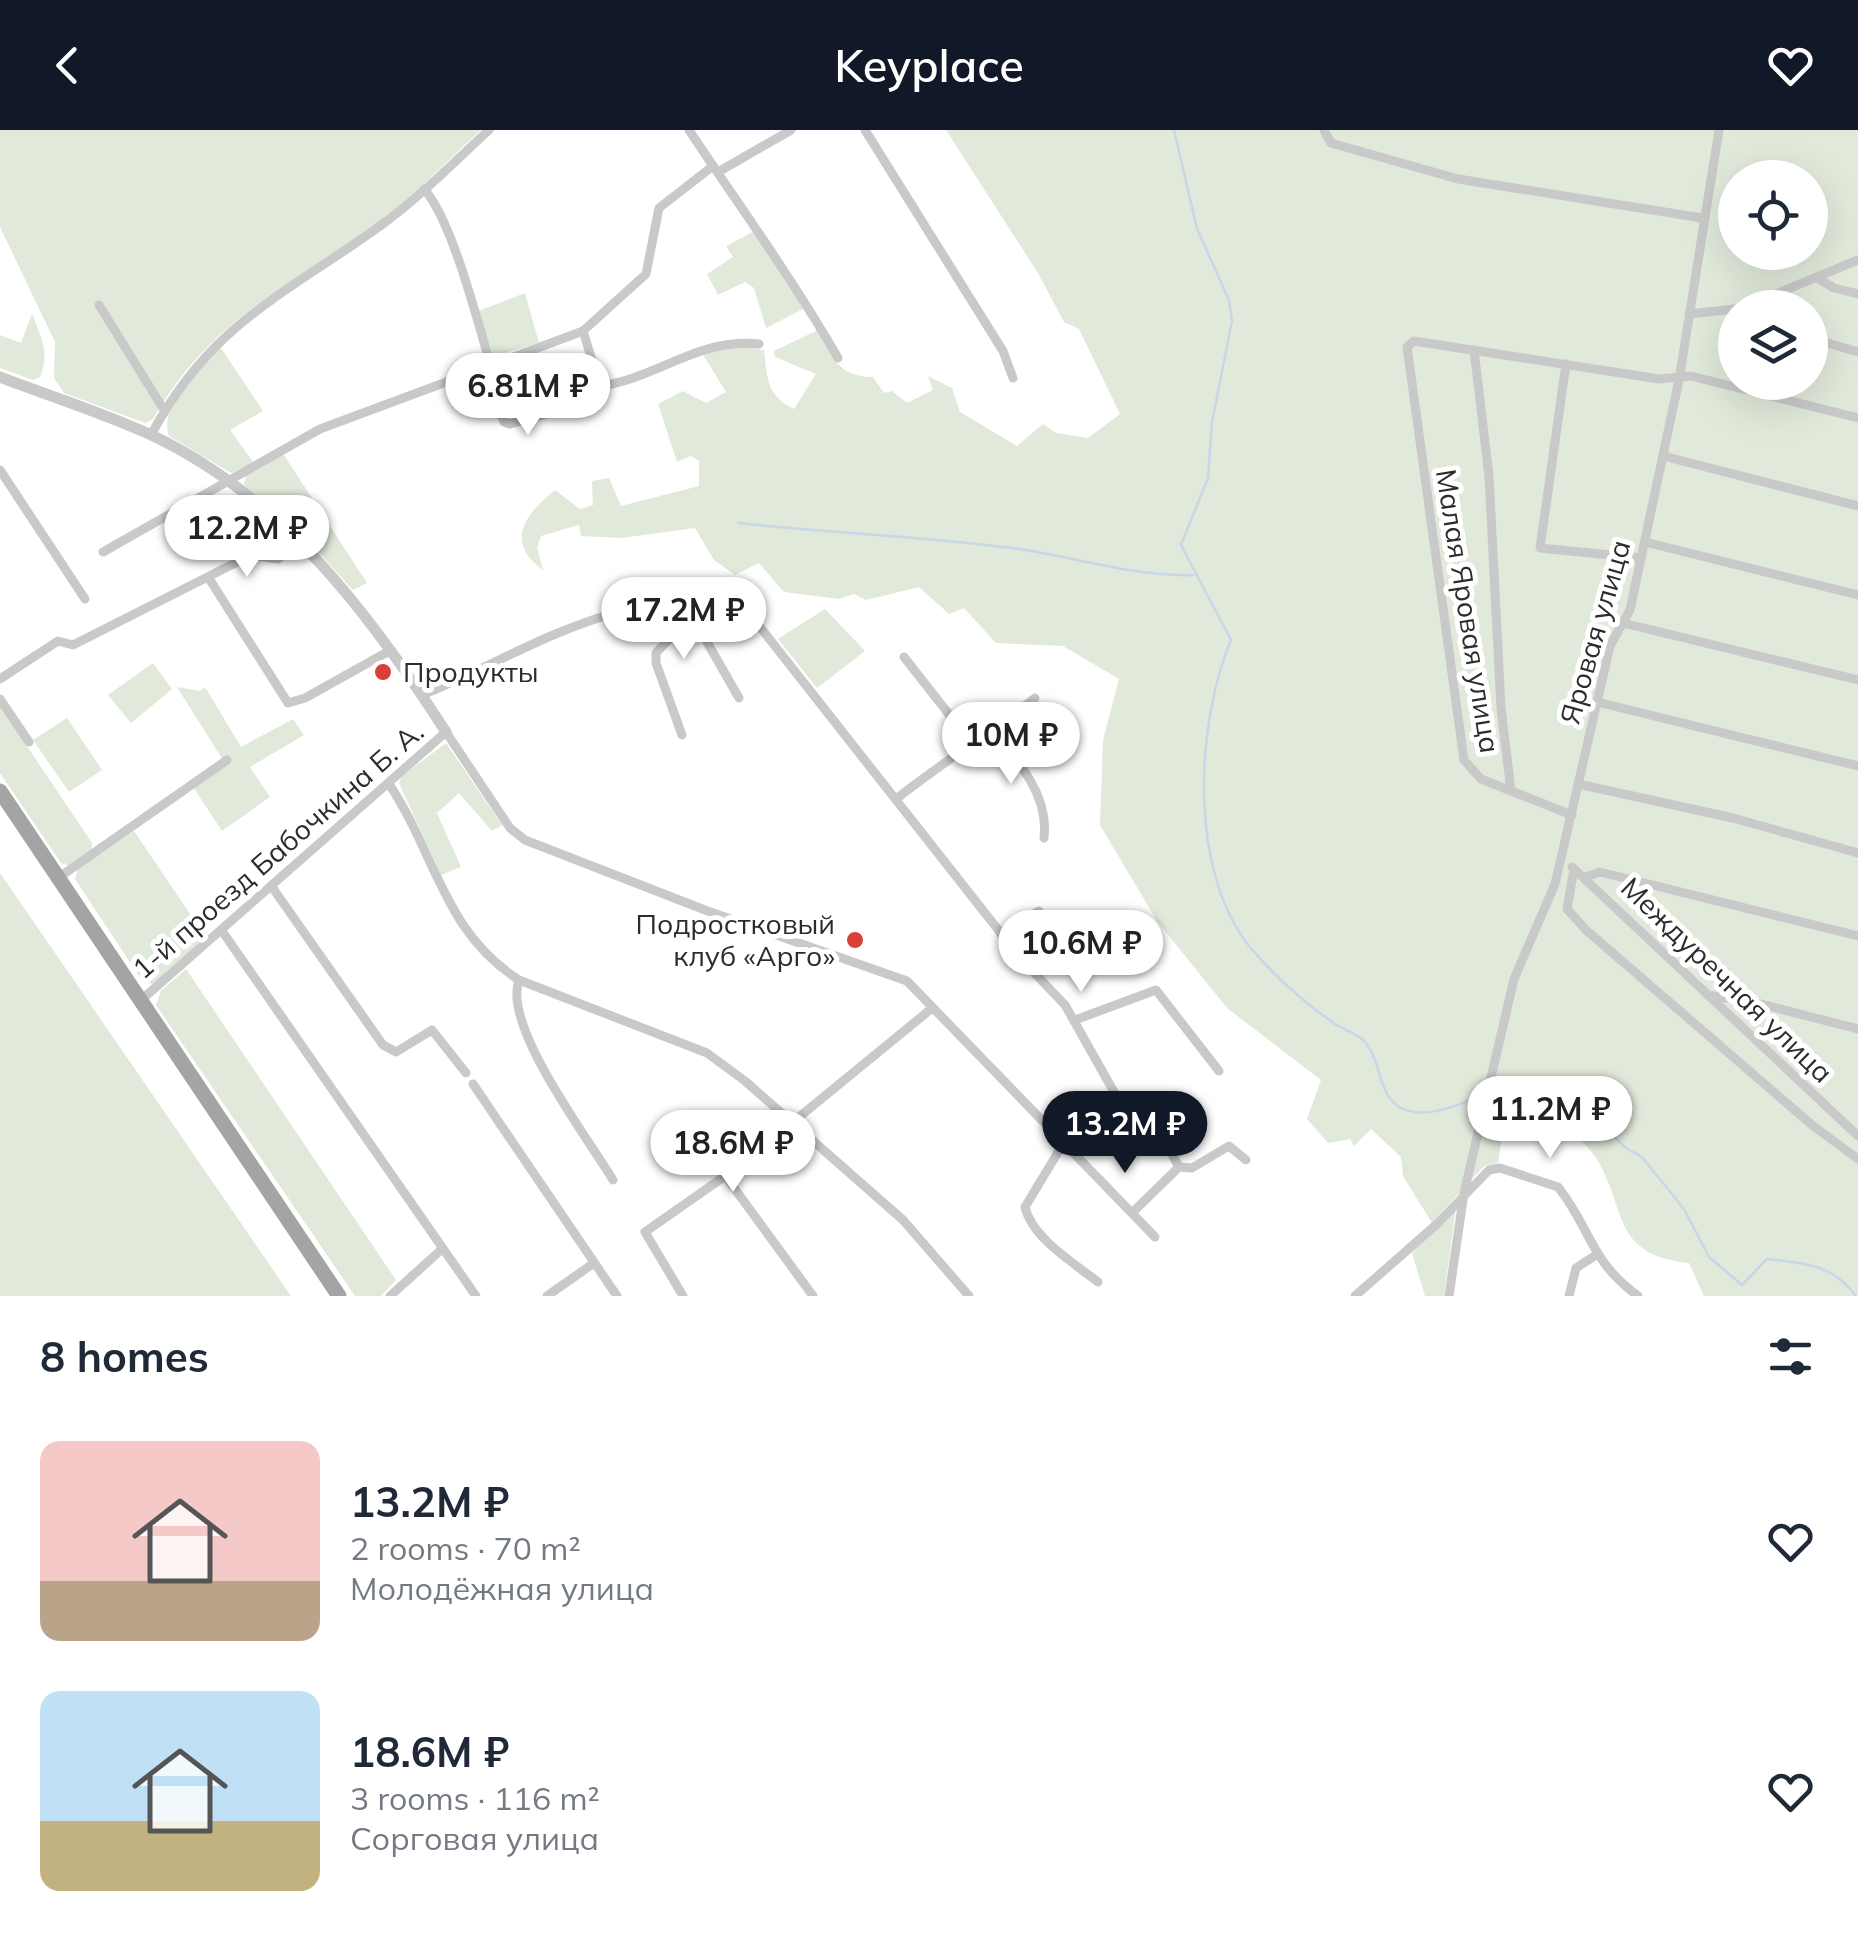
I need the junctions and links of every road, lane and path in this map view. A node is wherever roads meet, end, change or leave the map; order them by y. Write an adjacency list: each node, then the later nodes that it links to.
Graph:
1 (490, 130): 8 (street)
2 (689, 130): 7 (street)
3 (791, 130): 7 (street)
4 (866, 130): 26 (street)
5 (1324, 130): 9 (street)
6 (1718, 130): 9 (street, Яровая улица)
7 (715, 169): 17 (street); 22 (street)
8 (424, 189): 23 (street); 29 (street)
9 (1702, 218): 16 (street, Яровая улица)
10 (1858, 260): 11 (street)
11 (1817, 278): 12 (street); 13 (street)
12 (1787, 290)
13 (1858, 294)
14 (99, 305): 29 (street)
15 (1718, 312): 16 (street)
16 (1689, 314): 27 (street, Яровая улица)
17 (583, 331): 23 (street); 28 (street)
18 (1828, 343): 21 (street)
19 (759, 344): 28 (street)
20 (1474, 350): 24 (street); 67 (street); 67 (street, Малая Яровая улица)
21 (1858, 352)
22 (838, 358)
23 (487, 364): 28 (street); 34 (street)
24 (1566, 364): 27 (street); 39 (street)
25 (0, 376): 31 (street)
26 (1013, 378)
27 (1679, 380): 30 (street); 32 (street, Яровая улица)
28 (600, 386)
29 (164, 410): 31 (street)
30 (1858, 418)
31 (150, 434): 34 (street)
32 (1663, 456): 35 (street); 37 (street, Яровая улица)
33 (0, 470): 42 (street)
34 (230, 481): 36 (street); 38 (street)
35 (1858, 506)
36 (300, 541): 40 (street); 48 (street)
37 (1644, 542): 39 (street, Яровая улица); 41 (street)
38 (103, 552)
39 (1641, 558): 45 (street, Яровая улица)
40 (210, 580): 48 (street); 50 (street)
41 (1858, 595)
42 (85, 599)
43 (649, 607): 44 (street); 47 (street); 52 (street)
44 (728, 611): 46 (street); 68 (street)
45 (1623, 622): 51 (street); 56 (street, Яровая улица)
46 (703, 635): 47 (street); 53 (street)
47 (672, 636): 59 (street)
48 (391, 650): 52 (street)
49 (904, 657): 60 (street)
50 (0, 678)
51 (1858, 680)
52 (422, 695): 57 (street)
53 (739, 698)
54 (1035, 698): 58 (street)
55 (0, 699): 61 (street)
56 (1597, 702): 63 (street); 65 (street, Яровая улица)
57 (446, 732): 64 (street, 1-й проезд Бабочкина Б. А.); 84 (street)
58 (989, 734): 60 (street); 70 (street)
59 (682, 735)
60 (970, 741): 68 (street)
61 (29, 742)
62 (228, 760): 75 (street)
63 (1858, 766)
64 (389, 784): 76 (street, 1-й проезд Бабочкина Б. А.); 81 (street)
65 (1578, 784): 69 (street, Яровая улица); 71 (street)
66 (0, 790): 75 (main road)
67 (1511, 791): 69 (street, Малая Яровая улица)
68 (896, 799): 79 (street)
69 (1572, 815): 72 (street, Яровая улица)
70 (1044, 838)
71 (1858, 853)
72 (1562, 860): 73 (street, Междуречная улица); 102 (street, Яровая улица)
73 (1574, 869): 74 (street, Междуречная улица); 98 (street)
74 (1586, 877): 80 (street); 82 (street, Междуречная улица)
75 (58, 878): 83 (main road)
76 (272, 887): 78 (street, 1-й проезд Бабочкина Б. А.); 88 (street)
77 (1039, 911): 79 (street)
78 (222, 931): 83 (street, 1-й проезд Бабочкина Б. А.); 105 (street)
79 (1000, 933): 85 (street)
80 (1858, 936)
81 (520, 980): 91 (street); 101 (street)
82 (1706, 995): 86 (street); 93 (street, Междуречная улица)
83 (140, 1001): 109 (main road)
84 (931, 1008): 92 (street); 96 (street)
85 (1075, 1020): 87 (street); 90 (street)
86 (1858, 1029)
87 (1219, 1071)
88 (466, 1073)
89 (473, 1084): 107 (street)
90 (1114, 1092): 96 (street); 99 (street)
91 (783, 1114): 92 (street); 100 (street)
92 (793, 1122): 116 (street)
93 (1853, 1124): 95 (street, Междуречная улица)
94 (689, 1126): 100 (street)
95 (1858, 1136)
96 (1063, 1144): 103 (street); 108 (street)
97 (1246, 1160): 99 (street)
98 (1858, 1160)
99 (1179, 1167): 103 (street)
100 (726, 1176): 114 (street); 115 (street)
101 (613, 1180)
102 (1464, 1193): 106 (street); 117 (street); 118 (street, Яровая улица)
103 (1134, 1212): 104 (street)
104 (1155, 1237)
105 (442, 1249): 110 (street); 111 (street)
106 (1596, 1256): 119 (street); 120 (street)
107 (594, 1263): 112 (street); 113 (street)
108 (1098, 1282)
109 (339, 1296)
110 (390, 1296)
111 (476, 1296)
112 (547, 1296)
113 (617, 1296)
114 (684, 1296)
115 (814, 1296)
116 (969, 1296)
117 (1355, 1296)
118 (1448, 1296)
119 (1569, 1296)
120 (1638, 1296)

